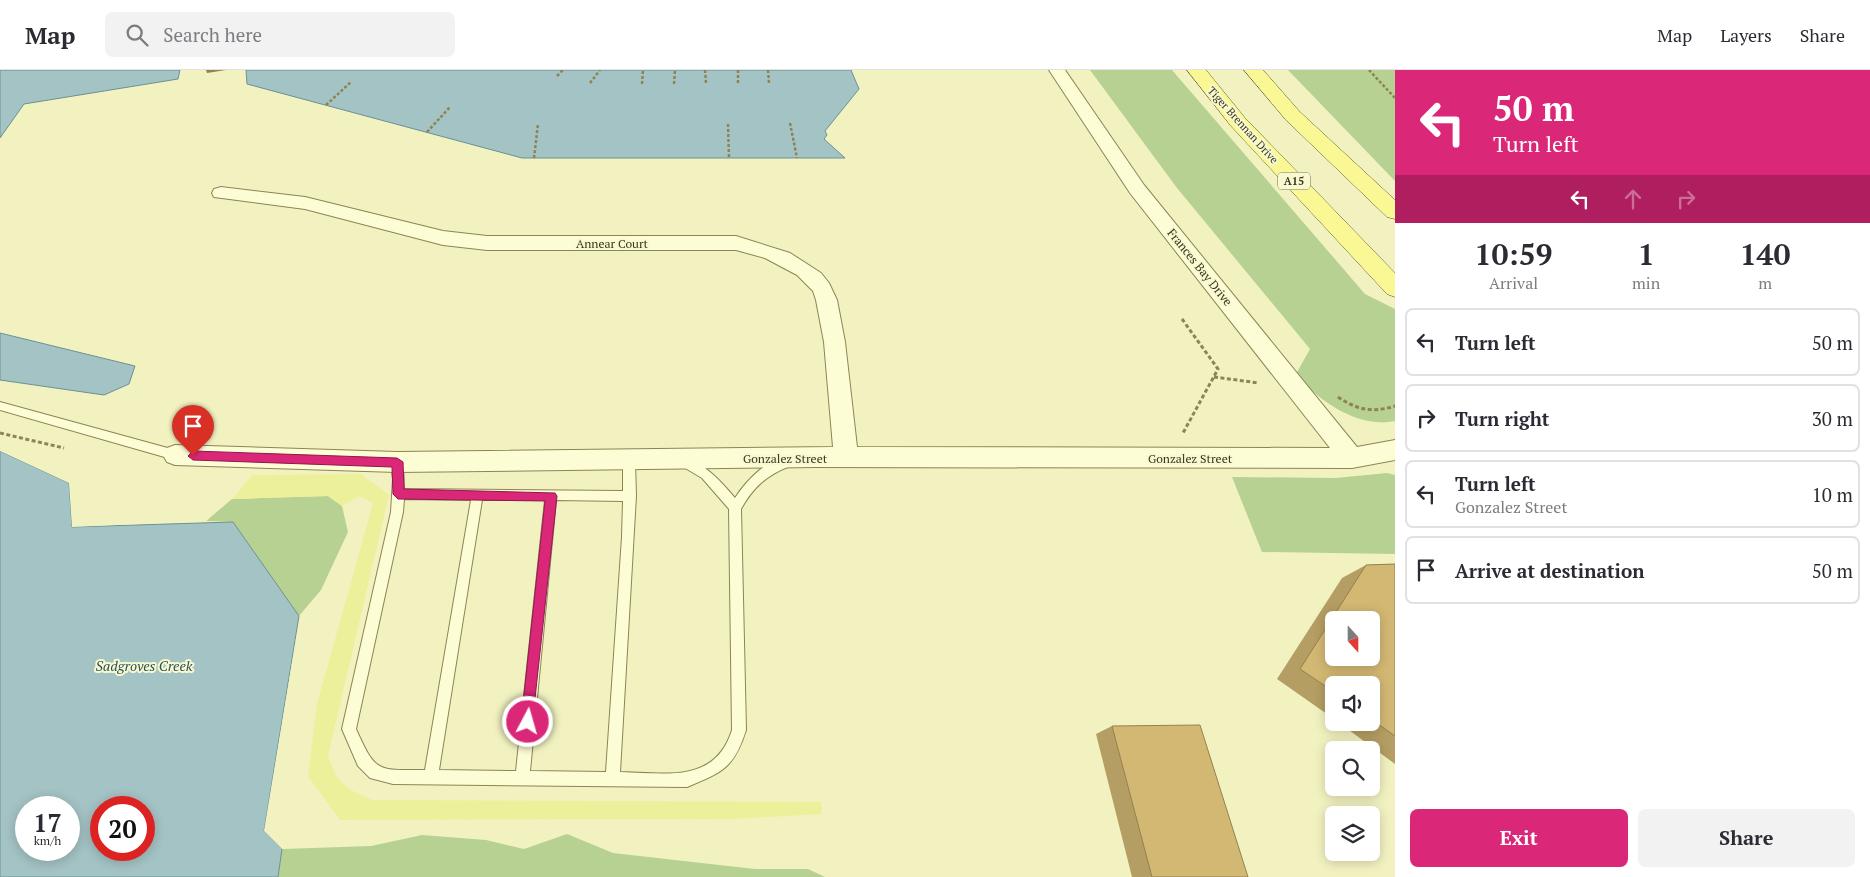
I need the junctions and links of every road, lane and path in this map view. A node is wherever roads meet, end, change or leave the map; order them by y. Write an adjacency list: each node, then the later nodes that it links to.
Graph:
1 (563, 70): 12 (path)
2 (600, 70): 14 (path)
3 (643, 70): 18 (path)
4 (675, 70): 19 (path)
5 (705, 70): 15 (path)
6 (738, 70): 16 (path)
7 (768, 70): 17 (path)
8 (1057, 70): 35 (street, Frances Bay Drive)
9 (1196, 70): 32 (main road, Tiger Brennan Drive / A15)
10 (1253, 70): 31 (main road)
11 (1369, 70): 20 (path)
12 (557, 76)
13 (352, 82): 21 (path)
14 (590, 83)
15 (706, 83)
16 (738, 83)
17 (769, 83)
18 (642, 84)
19 (674, 84)
20 (1395, 98)
21 (326, 105)
22 (450, 107): 26 (path)
23 (538, 124): 27 (path)
24 (728, 124): 28 (path)
25 (790, 124): 29 (path)
26 (427, 132)
27 (534, 158)
28 (729, 158)
29 (797, 158)
30 (222, 193): 45 (street, Annear Court)
31 (1395, 212)
32 (1395, 288)
33 (1182, 319): 34 (path)
34 (1214, 377): 35 (path); 40 (path)
35 (1290, 380): 46 (street, Frances Bay Drive)
36 (1336, 396): 38 (path)
37 (0, 406): 43 (lane)
38 (1395, 406)
39 (0, 433): 41 (path)
40 (1182, 435)
41 (64, 448)
42 (1395, 450): 46 (street, Gonzalez Street)
43 (175, 455): 49 (street, Gonzalez Street)
44 (815, 457): 45 (street, Gonzalez Street); 47 (street, Gonzalez Street); 54 (lane)
45 (846, 458): 46 (street, Gonzalez Street)
46 (1352, 458)
47 (673, 459): 48 (street, Gonzalez Street); 54 (lane)
48 (629, 461): 49 (street, Gonzalez Street); 53 (lane)
49 (397, 462): 50 (lane)
50 (398, 494): 51 (lane); 55 (lane)
51 (477, 495): 52 (lane); 55 (lane)
52 (551, 496): 53 (lane); 56 (lane)
53 (630, 496): 57 (lane)
54 (735, 508): 57 (lane)
55 (431, 777): 56 (lane)
56 (522, 778): 57 (lane)
57 (613, 779)

